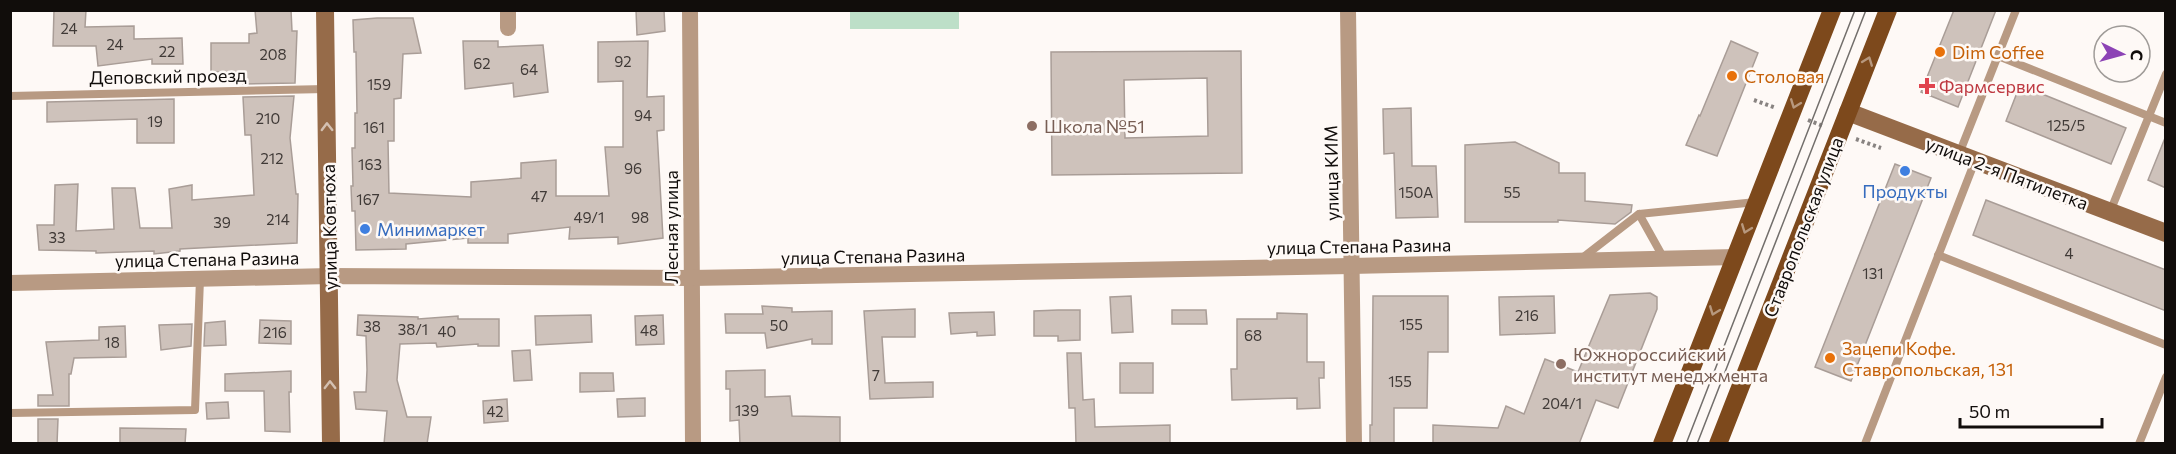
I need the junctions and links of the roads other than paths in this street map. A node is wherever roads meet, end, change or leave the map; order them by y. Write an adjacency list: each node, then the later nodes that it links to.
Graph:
1 (325, 10): 11 (street, улица Ковтюха)
2 (508, 10): 8 (street)
3 (690, 10): 27 (street, Лесная улица)
4 (1348, 10): 25 (street, улица КИМ)
5 (1832, 10): 17 (main road, one-way to 17)
6 (1888, 10): 13 (main road, Ставропольская улица, one-way to 6)
7 (2016, 10): 9 (lane)
8 (508, 28)
9 (1998, 56): 14 (lane); 16 (lane)
10 (2166, 74): 14 (lane)
11 (327, 89): 12 (lane, Деповский проезд); 26 (street, улица Ковтюха, one-way to 11)
12 (10, 96)
13 (1848, 112): 16 (street, улица 2-я Пятилетка); 37 (main road, Ставропольская улица)
14 (2148, 116): 15 (lane); 18 (lane)
15 (2166, 123)
16 (1967, 158): 18 (street, улица 2-я Пятилетка); 21 (lane)
17 (1756, 202): 19 (lane); 23 (main road, one-way to 23)
18 (2110, 212): 20 (street, улица 2-я Пятилетка)
19 (1639, 214): 22 (lane); 24 (lane)
20 (2166, 233)
21 (1938, 255): 30 (lane); 38 (lane)
22 (1663, 257): 23 (street, улица Степана Разина); 24 (street, улица Степана Разина)
23 (1736, 257): 36 (main road, one-way to 36)
24 (1580, 260): 25 (street, улица Степана Разина)
25 (1351, 266): 27 (street, улица Степана Разина); 35 (street, улица КИМ)
26 (330, 276): 27 (street, улица Степана Разина); 28 (street, улица Степана Разина); 33 (street, улица Ковтюха, one-way to 26)
27 (691, 278): 34 (street, Лесная улица)
28 (200, 279): 29 (street, улица Степана Разина); 32 (lane)
29 (10, 283)
30 (2166, 345)
31 (2166, 377): 39 (lane)
32 (10, 413)
33 (331, 444)
34 (693, 444)
35 (1354, 444)
36 (1662, 444)
37 (1718, 444)
38 (1865, 444)
39 (2139, 444)

